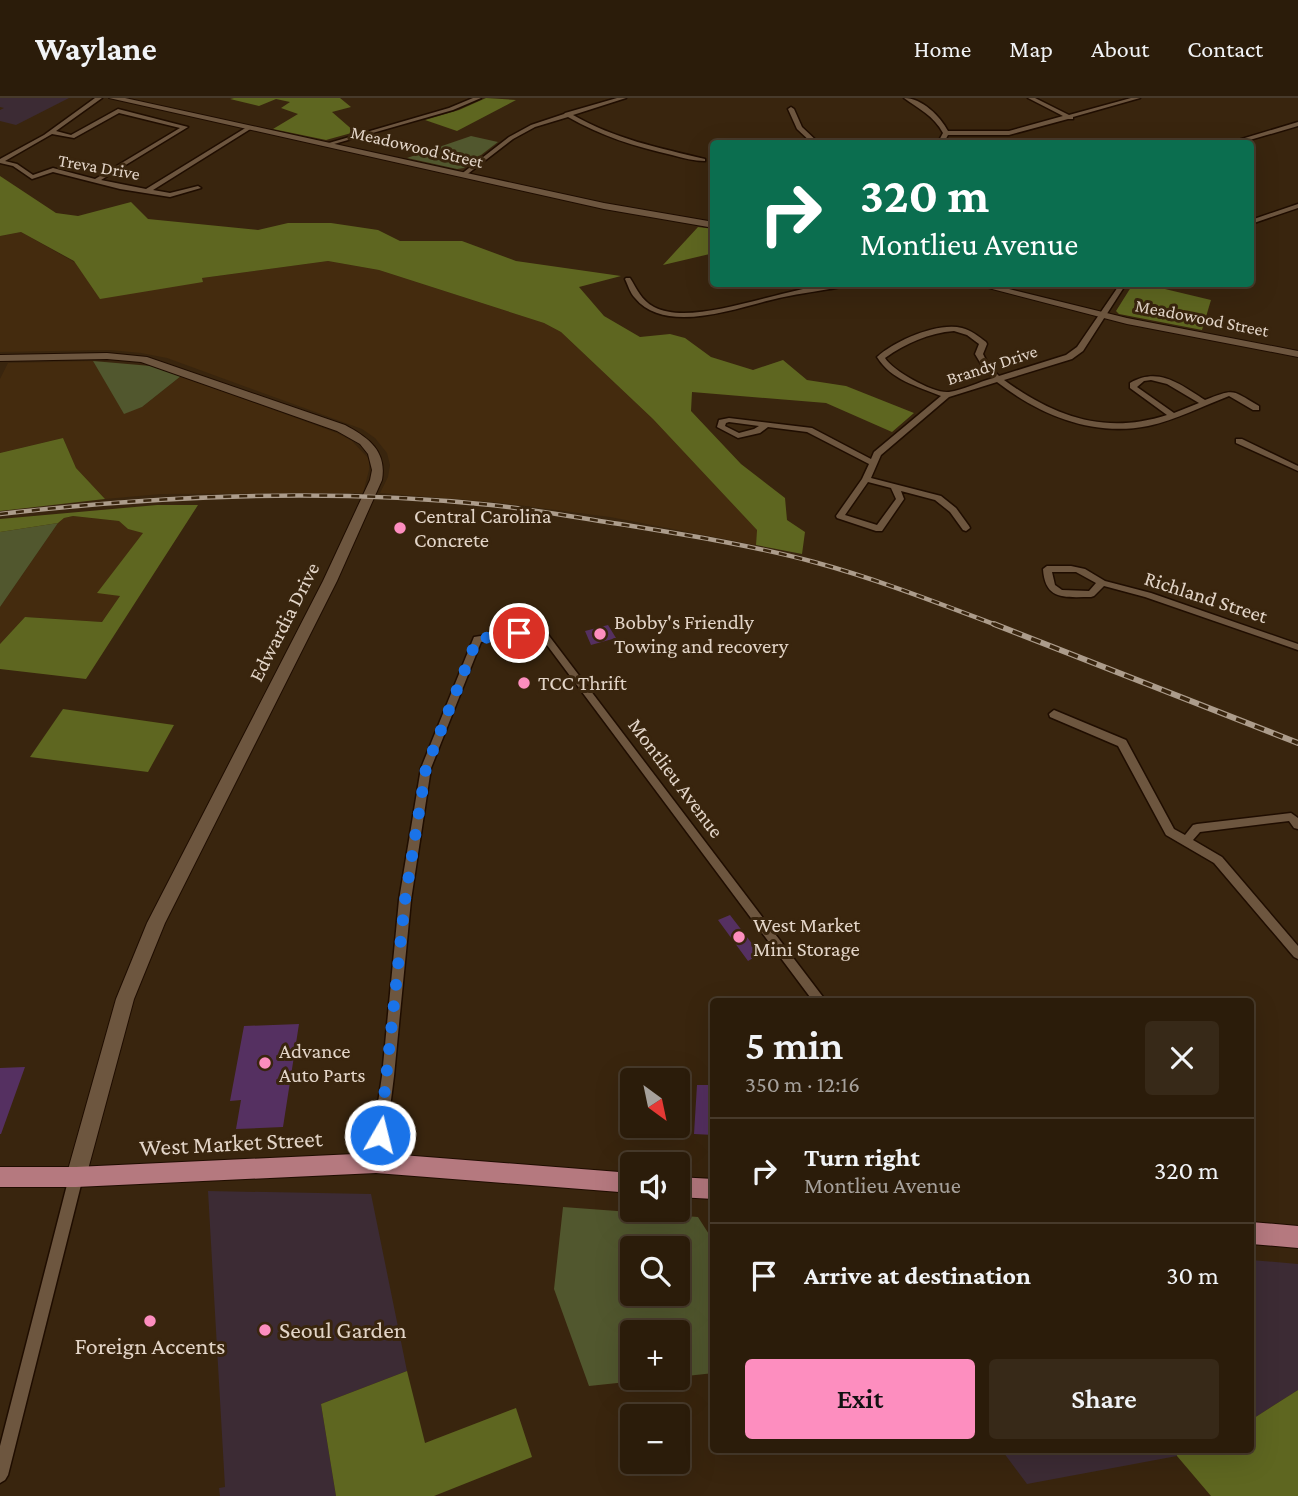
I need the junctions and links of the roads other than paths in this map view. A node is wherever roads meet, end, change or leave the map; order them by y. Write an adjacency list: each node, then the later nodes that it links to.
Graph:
1 (99, 98): 9 (street)
2 (108, 98): 9 (street)
3 (113, 98): 14 (street, Meadowood Street)
4 (478, 98): 20 (street)
5 (623, 98): 11 (street)
6 (907, 98): 16 (street)
7 (1031, 98): 12 (street)
8 (1137, 98): 12 (street)
9 (90, 105): 15 (street)
10 (791, 109): 17 (street)
11 (567, 114): 21 (street); 23 (street)
12 (1071, 118): 16 (street)
13 (1297, 125): 19 (street)
14 (249, 128): 20 (street, Meadowood Street); 26 (street)
15 (51, 132): 22 (street); 24 (street)
16 (946, 132): 18 (street)
17 (812, 140)
18 (942, 140)
19 (1243, 140)
20 (325, 145): 23 (street, Meadowood Street)
21 (703, 160)
22 (0, 161): 24 (street, Treva Drive)
23 (463, 174): 29 (street, Meadowood Street)
24 (95, 181): 26 (street, Treva Drive)
25 (198, 188): 26 (street, Treva Drive)
26 (149, 190)
27 (1298, 206): 28 (street)
28 (1254, 221)
29 (710, 224)
30 (628, 279): 31 (street)
31 (831, 287)
32 (990, 287): 34 (street, Meadowood Street)
33 (1121, 287): 34 (street, Brandy Drive)
34 (1102, 316): 35 (street, Meadowood Street); 37 (street, Brandy Drive)
35 (1298, 354)
36 (0, 358): 58 (street, Edwardia Drive)
37 (997, 379): 38 (street, Brandy Drive); 38 (street); 41 (street)
38 (946, 396): 44 (street, Brandy Drive)
39 (1204, 403): 40 (street); 41 (street); 41 (street)
40 (1256, 408)
41 (1172, 415)
42 (768, 424): 42 (street); 44 (street)
43 (1239, 441): 45 (street)
44 (873, 463): 46 (street, Brandy Drive)
45 (1298, 469)
46 (866, 479): 47 (street); 47 (street, Brandy Drive)
47 (895, 487): 48 (street)
48 (966, 528)
49 (1101, 583): 49 (street, Richland Street); 50 (street, Richland Street)
50 (1298, 647)
51 (1054, 715): 53 (street)
52 (1298, 825): 53 (street)
53 (1186, 841): 54 (street)
54 (1297, 953)
55 (818, 998): 56 (street, Montlieu Avenue)
56 (376, 1163): 58 (main road, West Market Street); 59 (main road, West Market Street)
57 (0, 1177): 58 (main road, West Market Street)
58 (76, 1177): 64 (street)
59 (620, 1182)
60 (690, 1188): 61 (main road)
61 (710, 1189)
62 (1254, 1233): 63 (main road)
63 (1298, 1237)
64 (0, 1475)

